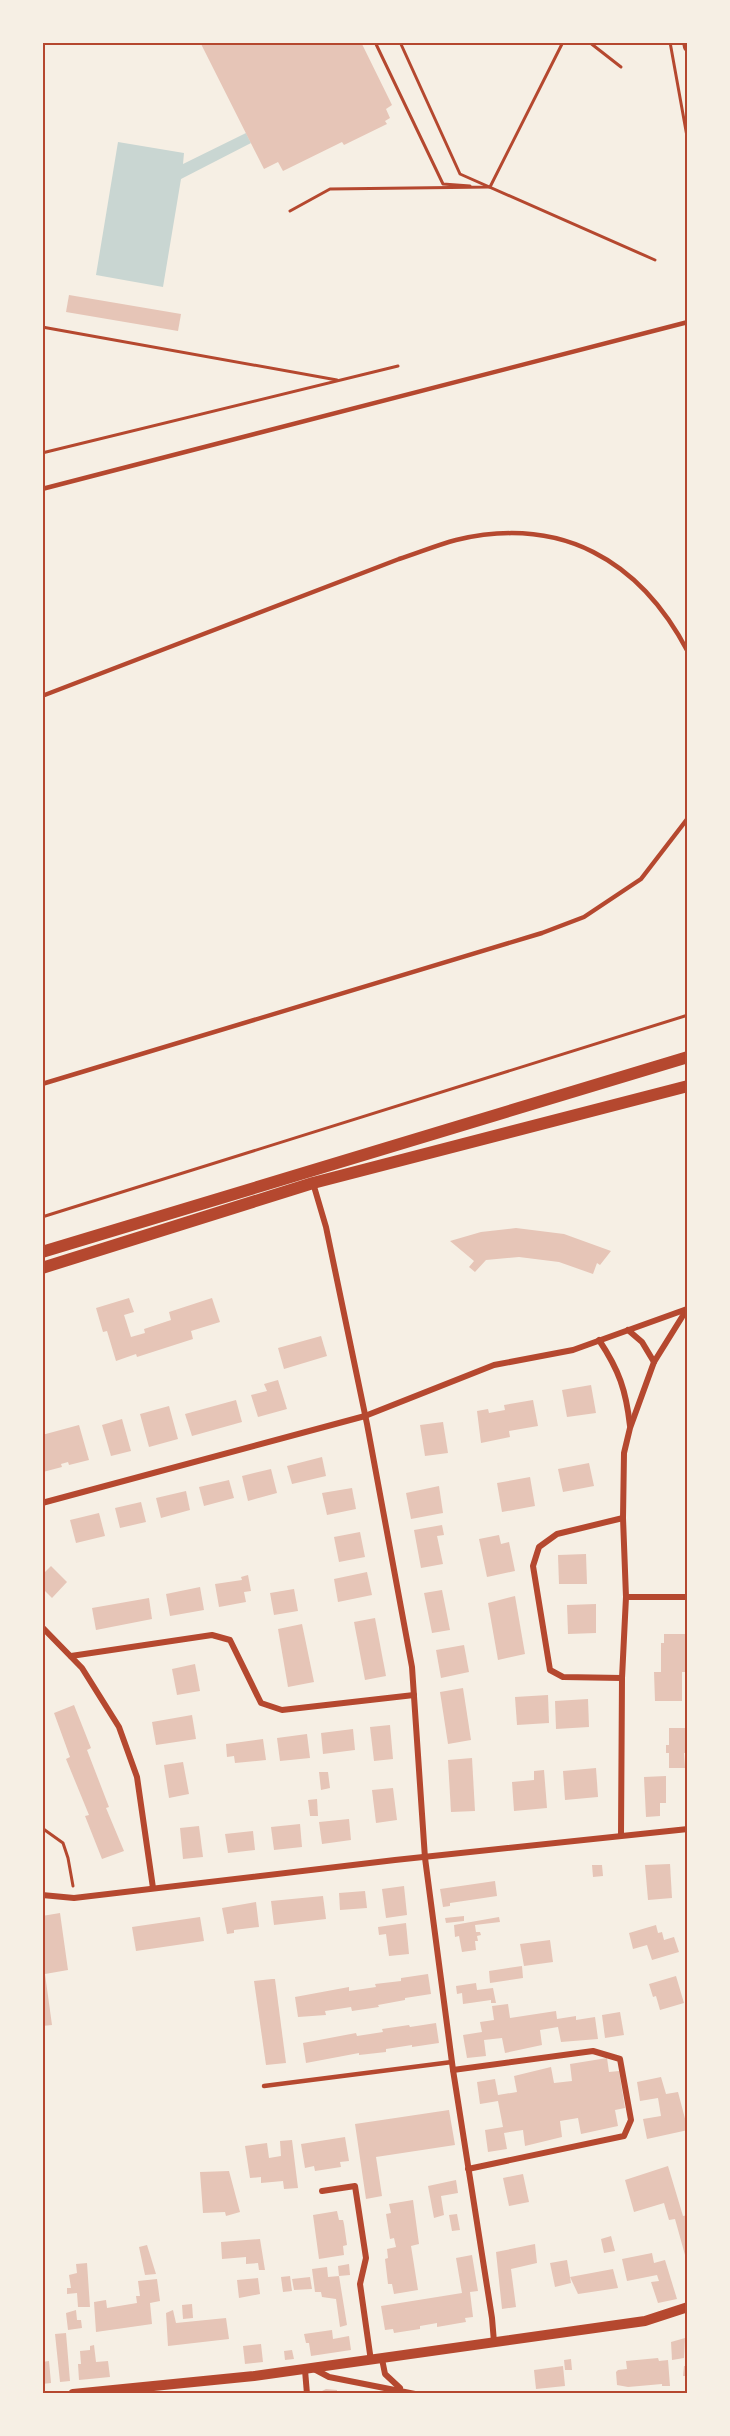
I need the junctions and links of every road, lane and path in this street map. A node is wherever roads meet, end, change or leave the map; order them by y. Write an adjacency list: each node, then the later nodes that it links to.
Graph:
1 (375, 42): 10 (path)
2 (400, 42): 10 (path)
3 (563, 42): 10 (path)
4 (590, 42): 8 (path)
5 (670, 42): 9 (path)
6 (687, 42): 7 (street)
7 (688, 47)
8 (621, 67)
9 (688, 142)
10 (490, 187): 11 (path); 12 (path)
11 (290, 211)
12 (655, 260)
13 (688, 322): 18 (lane)
14 (42, 327): 16 (path)
15 (398, 366): 16 (path)
16 (339, 381): 17 (path)
17 (42, 453)
18 (42, 489)
19 (688, 652): 20 (lane)
20 (42, 696)
21 (688, 818): 24 (lane)
22 (688, 1015): 27 (path)
23 (688, 1057): 28 (main road)
24 (42, 1084)
25 (688, 1086): 26 (main road)
26 (313, 1183): 29 (main road); 34 (street)
27 (42, 1216)
28 (42, 1252)
29 (42, 1268)
30 (687, 1309): 31 (street); 33 (street)
31 (628, 1330): 32 (street); 33 (street)
32 (599, 1340): 34 (street); 35 (street)
33 (654, 1362): 35 (street)
34 (365, 1416): 36 (street); 43 (street)
35 (630, 1428): 37 (street)
36 (42, 1503)
37 (623, 1518): 38 (street); 42 (street)
38 (626, 1597): 39 (street); 42 (street)
39 (688, 1597)
40 (42, 1627): 41 (street)
41 (70, 1656): 43 (street); 48 (street)
42 (622, 1678): 46 (street)
43 (414, 1695): 47 (street)
44 (42, 1828): 50 (path)
45 (688, 1829): 46 (street)
46 (621, 1835): 47 (street)
47 (425, 1858): 48 (street); 51 (street)
48 (153, 1888): 50 (street)
49 (42, 1895): 50 (street)
50 (74, 1898)
51 (452, 2062): 52 (street); 53 (lane)
52 (453, 2070): 54 (street); 54 (street)
53 (264, 2086)
54 (468, 2169): 57 (street)
55 (322, 2191): 58 (street)
56 (688, 2307): 57 (street)
57 (494, 2342): 58 (street)
58 (376, 2360): 59 (street); 60 (street)
59 (308, 2369): 60 (street); 61 (street); 62 (street)
60 (403, 2390): 63 (street)
61 (73, 2394)
62 (307, 2394)
63 (415, 2394)

